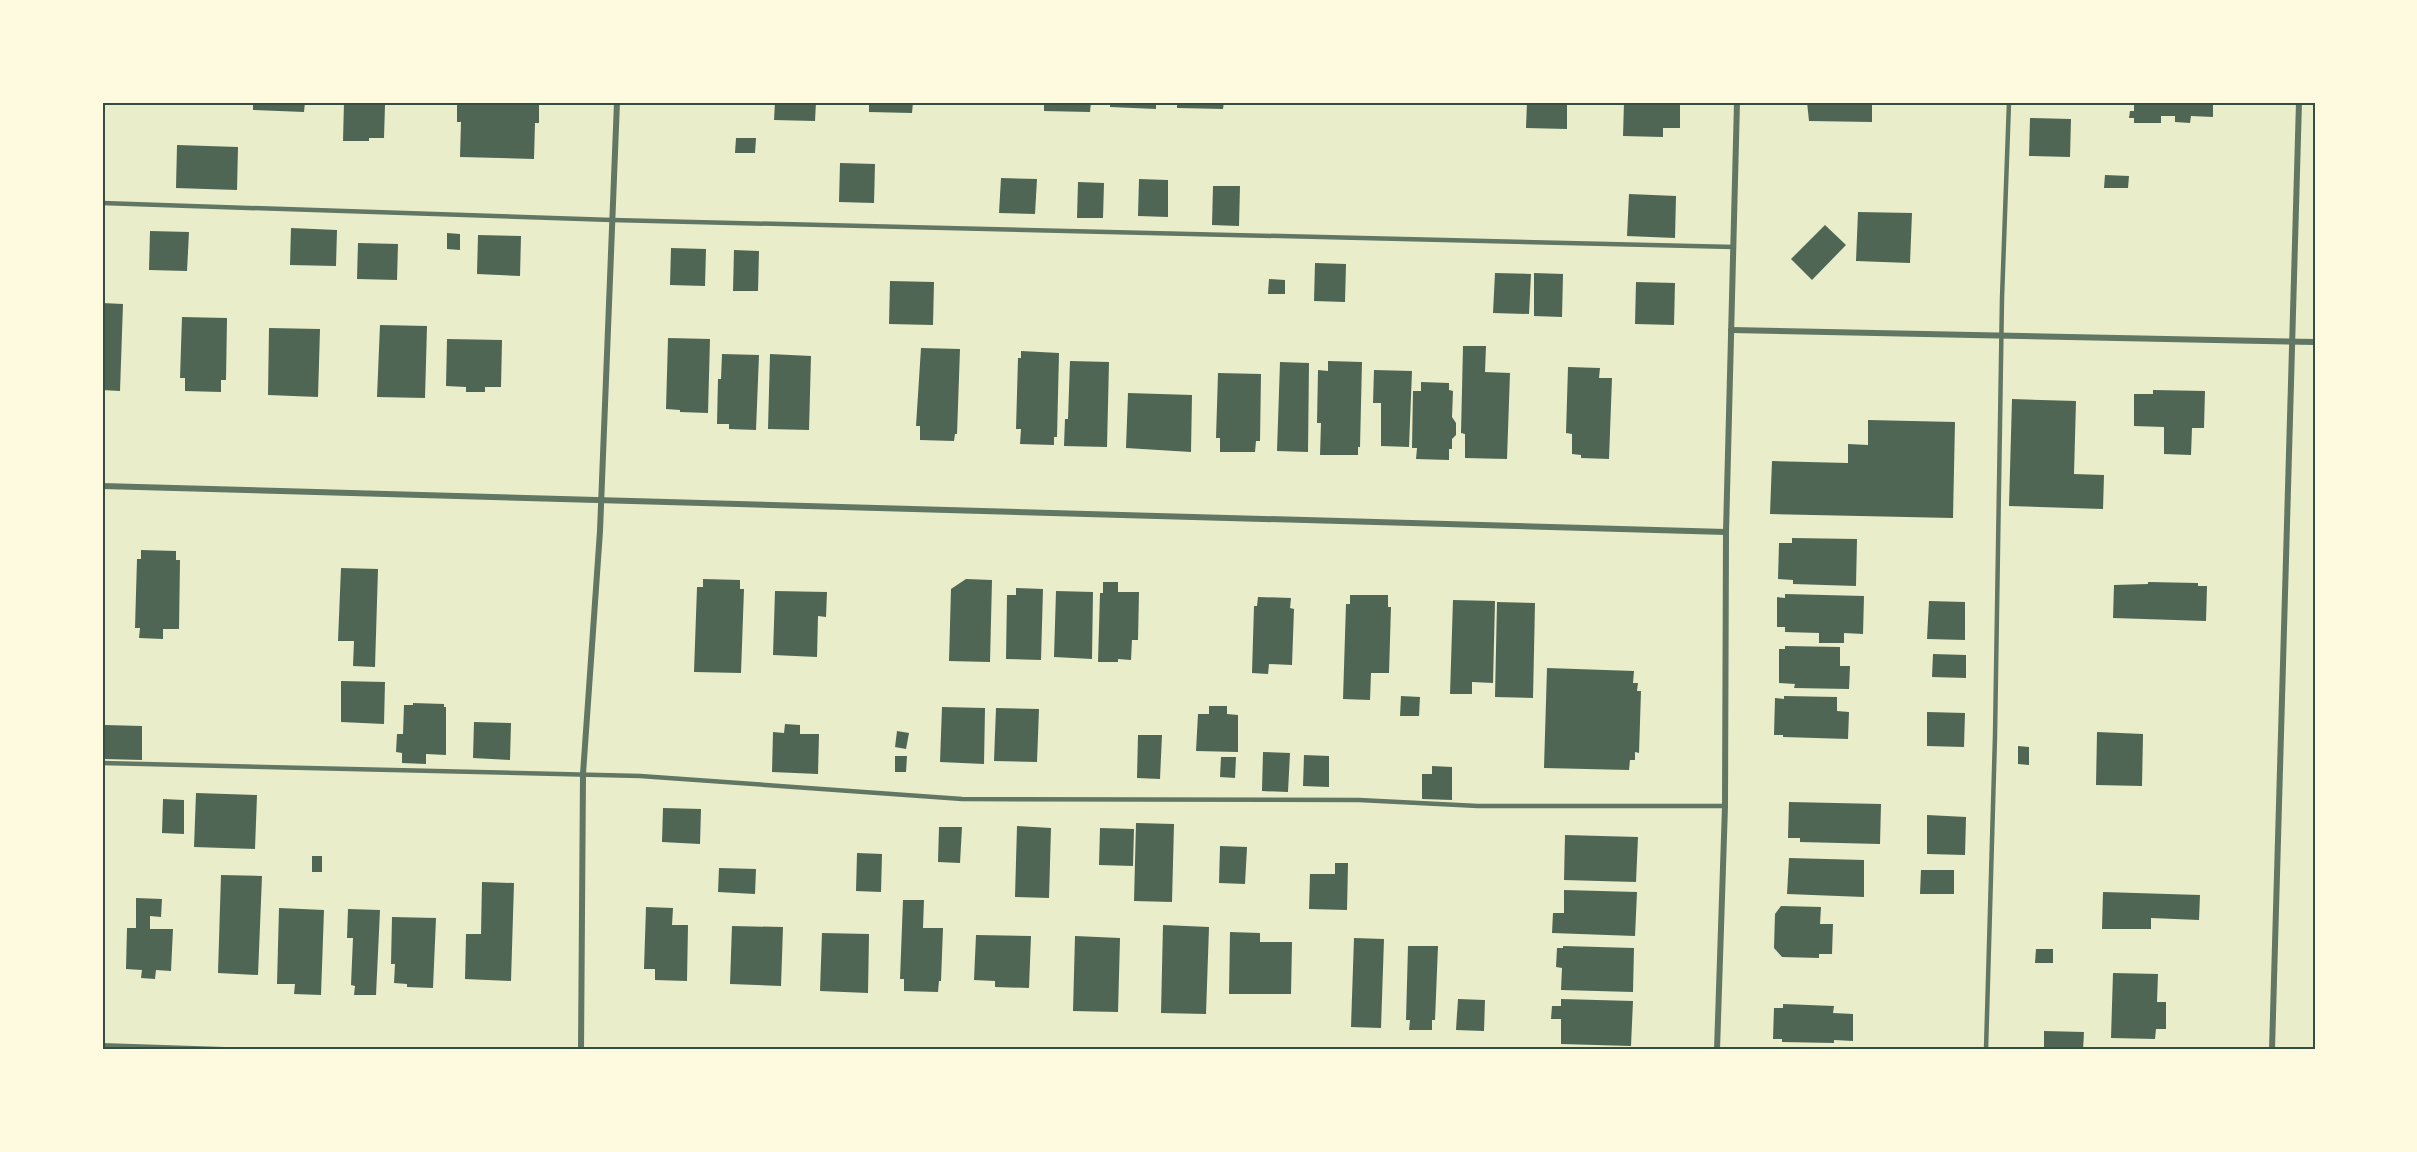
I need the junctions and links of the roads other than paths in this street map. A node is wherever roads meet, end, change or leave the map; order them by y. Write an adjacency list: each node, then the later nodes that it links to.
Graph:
1 (616, 102): 6 (street)
2 (1737, 102): 7 (street)
3 (2009, 102): 9 (lane)
4 (2299, 102): 10 (street)
5 (102, 203): 6 (lane)
6 (612, 220): 7 (lane); 13 (street)
7 (1734, 247): 8 (street)
8 (1731, 330): 9 (street); 14 (street)
9 (2001, 336): 10 (street); 22 (lane)
10 (2293, 341): 11 (street); 23 (street)
11 (2315, 342)
12 (102, 486): 13 (street)
13 (601, 500): 14 (street); 16 (street)
14 (1726, 532): 17 (street)
15 (102, 763): 16 (lane)
16 (583, 774): 17 (lane); 20 (street)
17 (1725, 806): 21 (street)
18 (102, 1046): 19 (street)
19 (225, 1050)
20 (581, 1050)
21 (1717, 1050)
22 (1986, 1050)
23 (2272, 1050)

